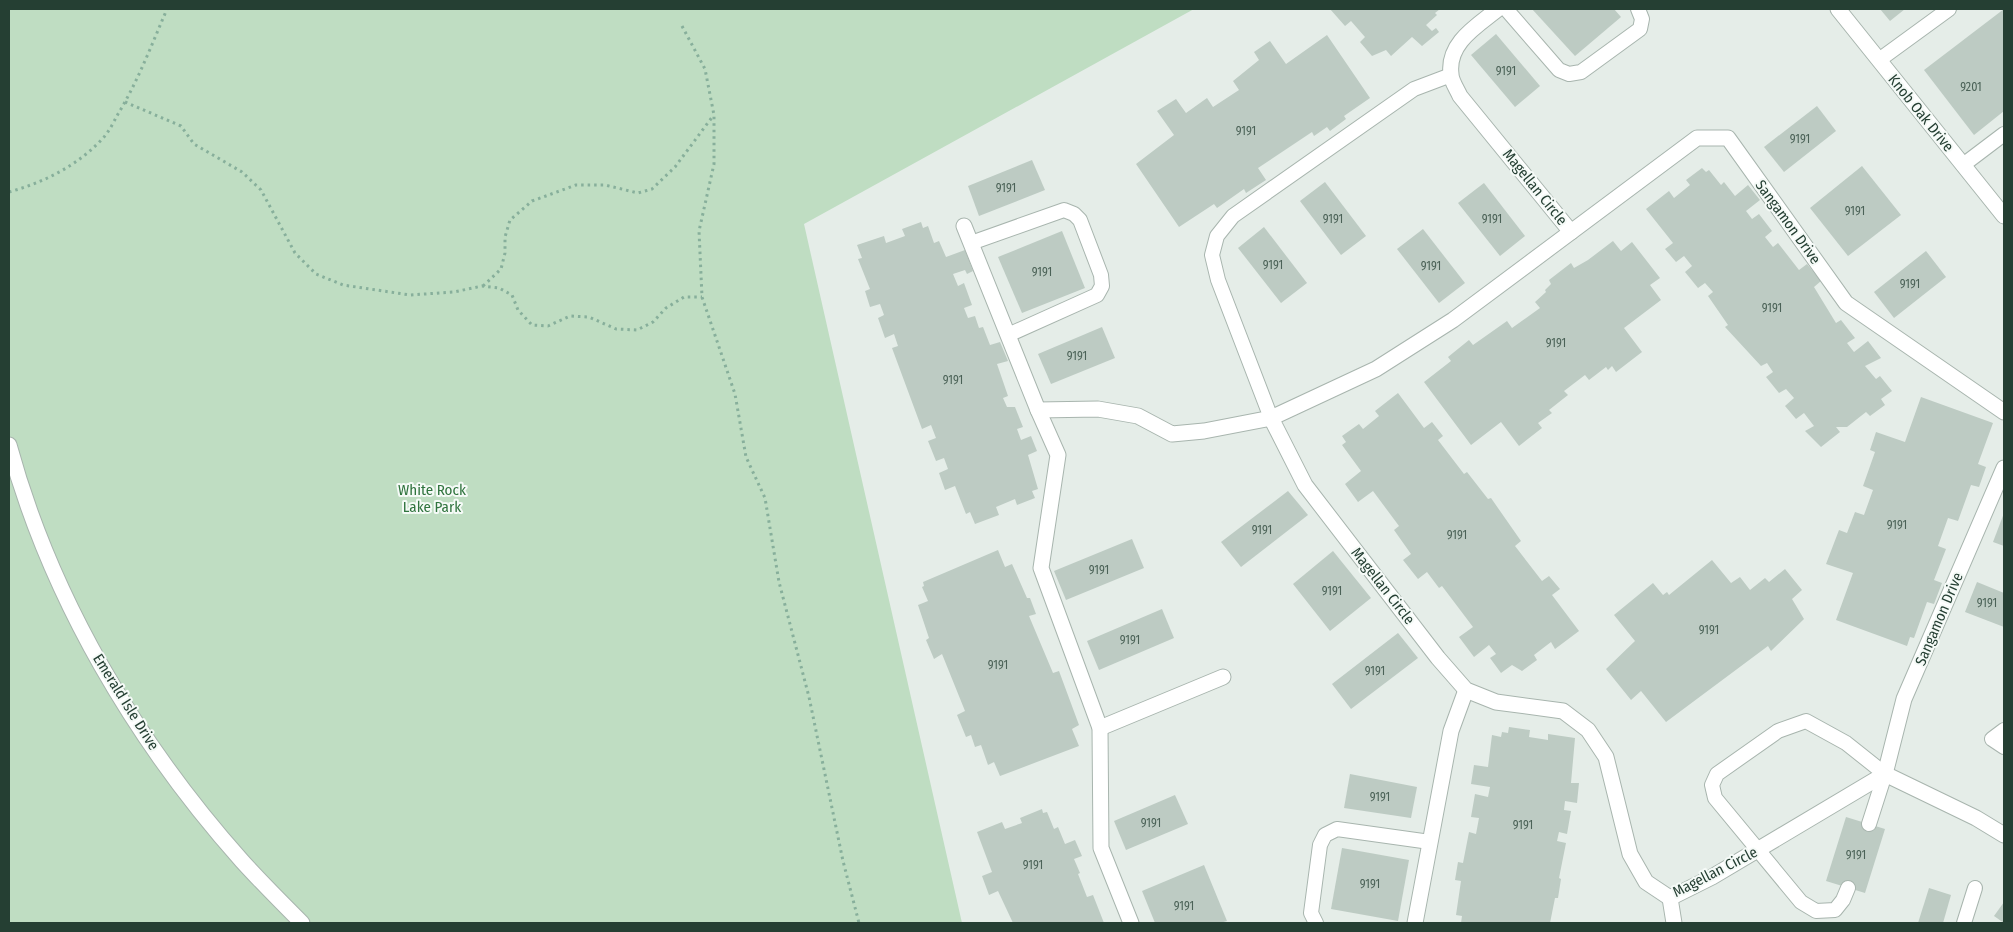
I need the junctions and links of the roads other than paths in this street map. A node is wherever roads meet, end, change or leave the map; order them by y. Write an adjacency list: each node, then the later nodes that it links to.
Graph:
1 (1498, 9): 7 (street)
2 (1506, 9): 3 (lane)
3 (1638, 9)
4 (1838, 9): 6 (street, Knob Oak Drive)
5 (1949, 9): 6 (lane)
6 (1879, 60): 9 (street, Knob Oak Drive)
7 (1451, 75): 12 (street, Magellan Circle); 17 (lane)
8 (2004, 134): 9 (lane)
9 (1963, 165): 10 (street, Knob Oak Drive)
10 (2004, 216)
11 (964, 226): 13 (street)
12 (1572, 232): 16 (street, Sangamon Drive); 17 (street, Magellan Circle)
13 (971, 243): 14 (street); 14 (lane)
14 (1008, 334): 15 (street)
15 (1038, 410): 17 (street); 23 (street)
16 (2004, 412)
17 (1271, 418): 22 (street, Magellan Circle)
18 (9, 445): 20 (street, Emerald Isle Drive)
19 (2004, 468): 26 (street, Sangamon Drive)
20 (13, 472): 34 (street, Emerald Isle Drive)
21 (1223, 677): 23 (street)
22 (1466, 690): 29 (street); 33 (street, Magellan Circle)
23 (1100, 728): 35 (street)
24 (2004, 730): 25 (lane)
25 (2004, 747)
26 (1885, 774): 27 (lane); 28 (street); 30 (street, Magellan Circle); 30 (lane)
27 (1869, 824)
28 (2004, 835)
29 (1430, 842): 36 (lane); 37 (street)
30 (1757, 850): 31 (lane); 33 (street, Magellan Circle)
31 (1848, 888)
32 (1975, 888): 39 (lane)
33 (1670, 898): 38 (street)
34 (302, 923)
35 (1131, 923)
36 (1316, 923)
37 (1415, 923)
38 (1674, 923)
39 (1964, 923)

